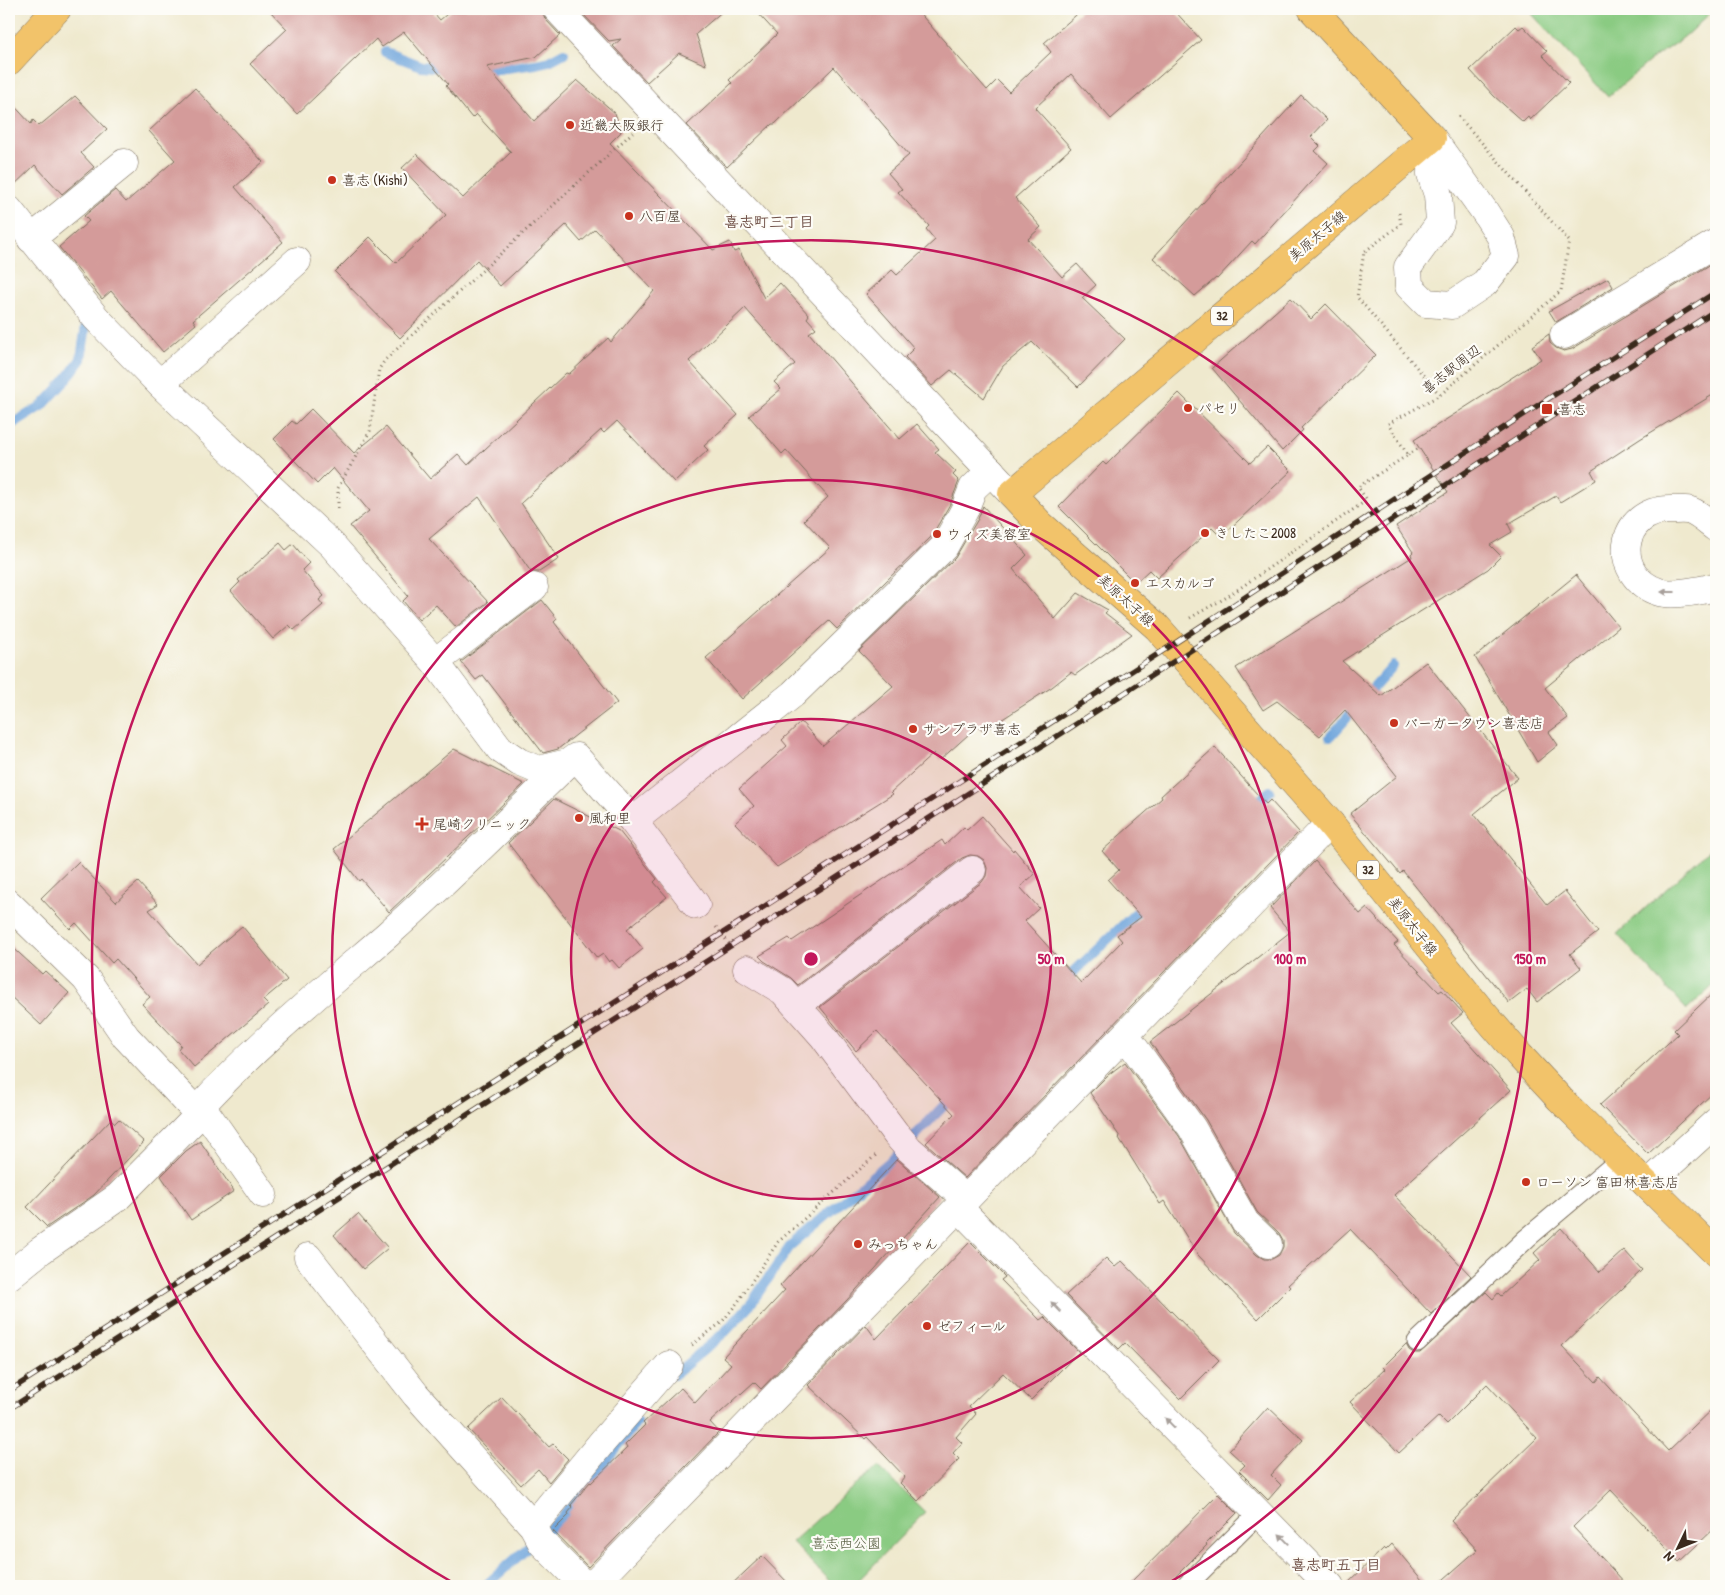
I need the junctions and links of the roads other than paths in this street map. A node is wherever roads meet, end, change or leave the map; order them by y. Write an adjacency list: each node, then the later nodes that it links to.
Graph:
1 (57, 9): 4 (main road)
2 (557, 9): 13 (street)
3 (1312, 9): 5 (main road)
4 (9, 60)
5 (1432, 138): 5 (street); 14 (main road, 美原太子線 / 32)
6 (124, 163): 8 (street)
7 (9, 210): 8 (street)
8 (31, 240): 12 (street)
9 (1716, 243): 11 (street)
10 (297, 261): 12 (street)
11 (1564, 334)
12 (160, 384): 18 (street)
13 (991, 471): 14 (street); 20 (street)
14 (1012, 494): 21 (main road, 美原太子線 / 32)
15 (1716, 528): 17 (street, one-way to 15)
16 (534, 587): 18 (street)
17 (1716, 588)
18 (435, 662): 19 (street)
19 (568, 763): 20 (street); 28 (street)
20 (633, 822): 24 (street)
21 (1330, 823): 27 (street); 30 (main road, 美原太子線 / 32)
22 (972, 870): 26 (street)
23 (9, 904): 28 (street)
24 (696, 905)
25 (747, 969): 26 (street)
26 (796, 1006): 33 (street)
27 (1125, 1035): 33 (street); 34 (street)
28 (198, 1109): 32 (street); 37 (street)
29 (1716, 1122): 31 (street)
30 (1621, 1159): 31 (main road, 美原太子線 / 32); 38 (lane)
31 (1647, 1185): 35 (main road, 美原太子線 / 32)
32 (262, 1194)
33 (962, 1203): 40 (street, one-way to 33); 43 (street)
34 (1268, 1244)
35 (1716, 1253)
36 (308, 1258): 41 (street)
37 (9, 1276)
38 (1417, 1342)
39 (669, 1365): 41 (street)
40 (1259, 1513): 44 (lane); 45 (street, one-way to 40)
41 (537, 1534): 42 (street)
42 (585, 1586)
43 (592, 1586)
44 (1186, 1586)
45 (1330, 1586)

